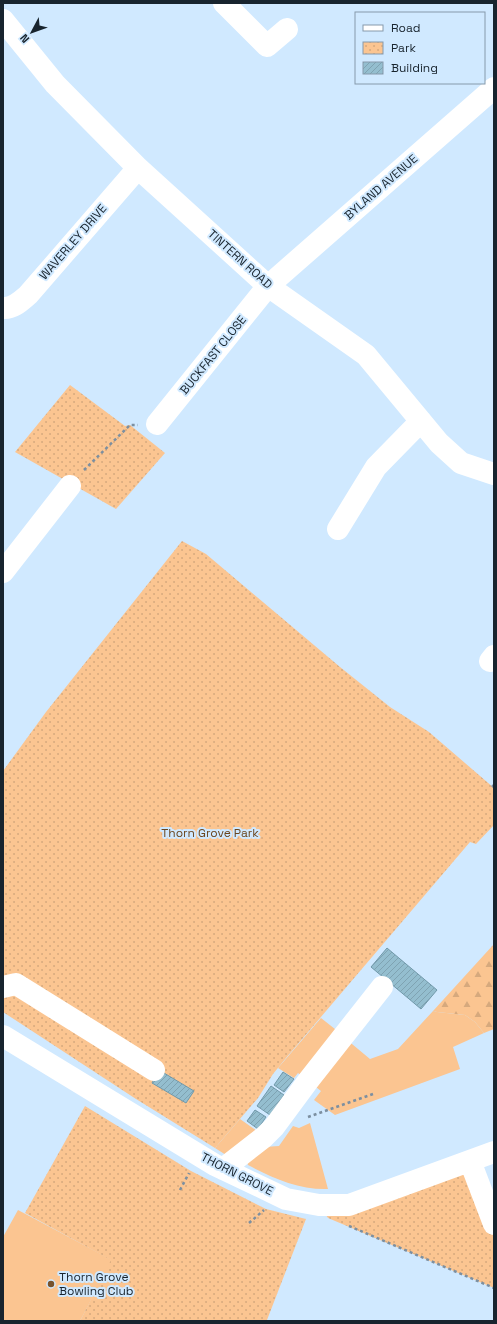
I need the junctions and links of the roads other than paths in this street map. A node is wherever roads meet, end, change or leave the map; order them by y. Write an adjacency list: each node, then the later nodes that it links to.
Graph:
1 (224, 3): 3 (street)
2 (3, 20): 5 (street, TINTERN ROAD)
3 (287, 29)
4 (494, 88): 6 (street, BYLAND AVENUE)
5 (138, 168): 6 (street, TINTERN ROAD); 7 (street, WAVERLEY DRIVE)
6 (268, 286): 8 (street, TINTERN ROAD); 9 (street, BUCKFAST CLOSE)
7 (3, 308)
8 (421, 421): 10 (street, TINTERN ROAD); 12 (street)
9 (157, 424)
10 (494, 474)
11 (70, 486): 13 (street)
12 (338, 529)
13 (3, 572)
14 (382, 986): 20 (street)
15 (3, 987): 17 (street)
16 (3, 1036): 20 (street, THORN GROVE)
17 (154, 1070)
18 (494, 1152): 19 (street, THORN GROVE)
19 (470, 1160): 20 (street, THORN GROVE); 21 (street)
20 (224, 1169)
21 (494, 1224)

